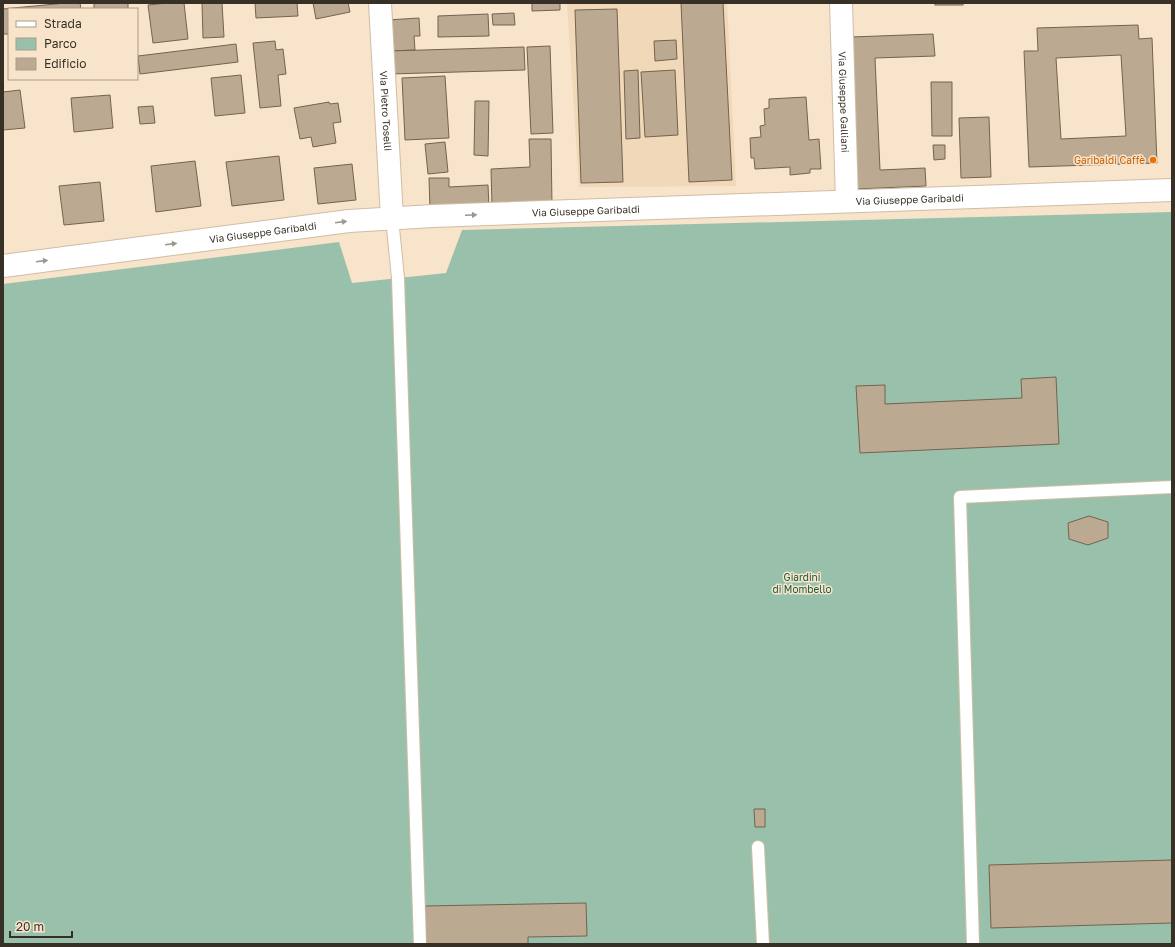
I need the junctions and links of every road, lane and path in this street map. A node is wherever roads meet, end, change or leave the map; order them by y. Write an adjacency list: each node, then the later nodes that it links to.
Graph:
1 (380, 3): 5 (street, Via Pietro Toselli)
2 (842, 3): 4 (street, Via Giuseppe Galliani)
3 (1172, 190): 4 (street, Via Giuseppe Garibaldi)
4 (847, 201): 5 (street, Via Giuseppe Garibaldi, one-way to 4)
5 (392, 218): 6 (street, Via Giuseppe Garibaldi, one-way to 5); 9 (lane)
6 (3, 266)
7 (1172, 487): 11 (lane)
8 (758, 847): 10 (lane)
9 (420, 944)
10 (763, 944)
11 (972, 944)

